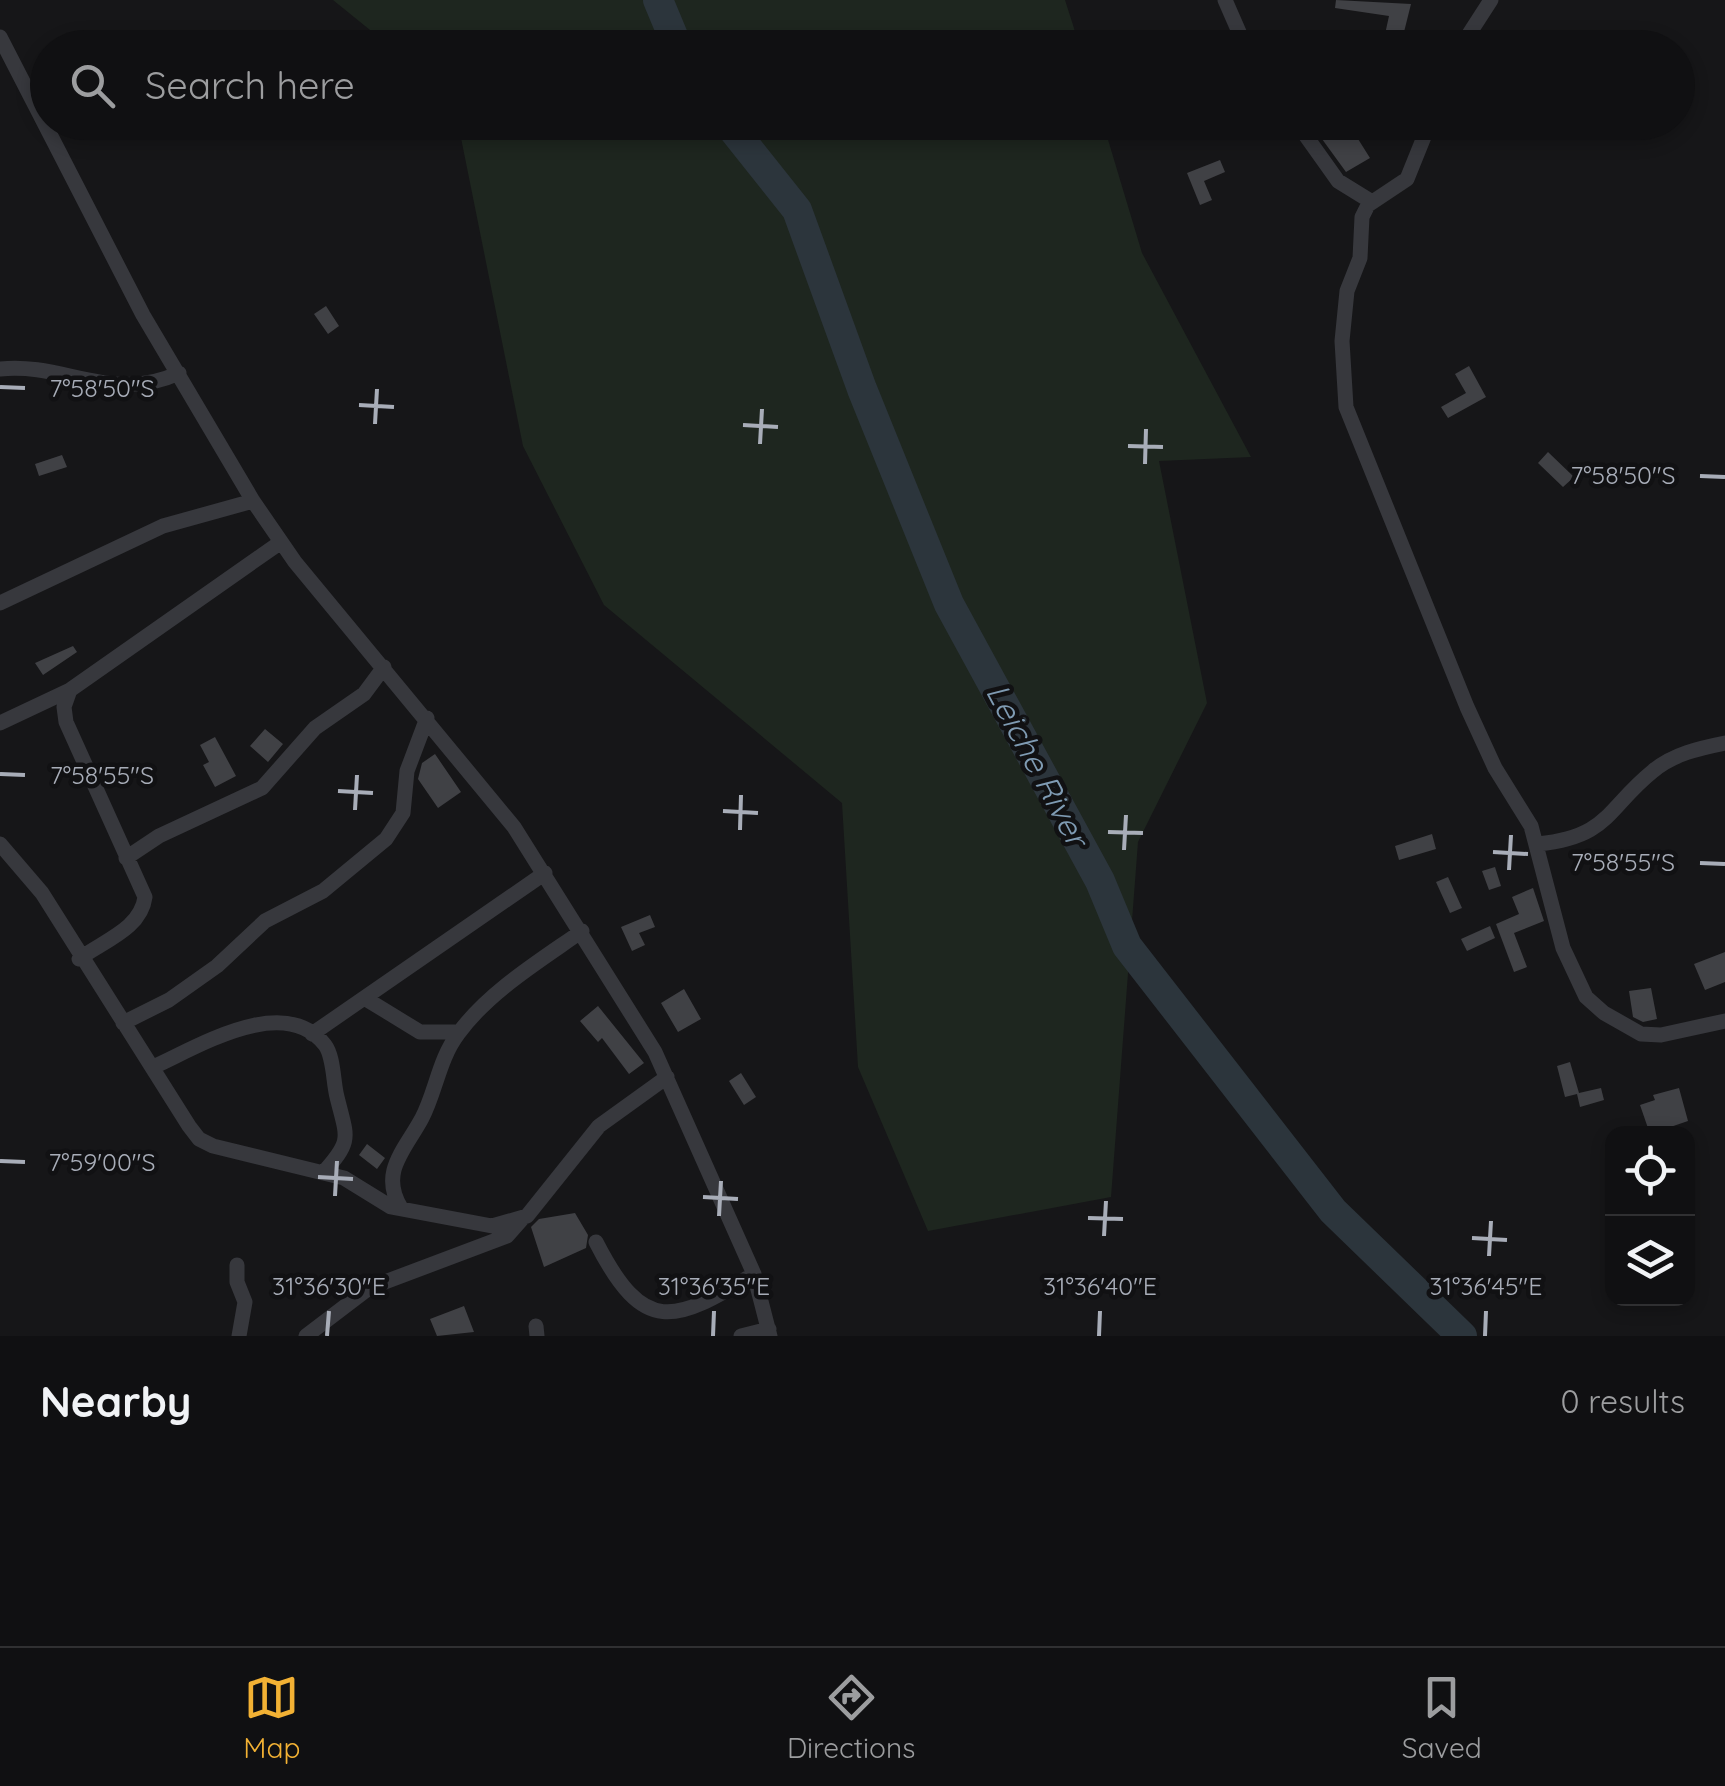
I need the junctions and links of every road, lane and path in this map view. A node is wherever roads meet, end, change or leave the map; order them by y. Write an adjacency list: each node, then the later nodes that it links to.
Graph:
1 (1225, 0): 3 (street)
2 (1491, 0): 4 (street)
3 (1238, 30)
4 (1472, 30)
5 (0, 37): 6 (street)
6 (30, 95)
7 (53, 140): 12 (street)
8 (1309, 140): 10 (street)
9 (1422, 140): 10 (street)
10 (1372, 202): 22 (street)
11 (4, 364): 12 (street)
12 (178, 373): 13 (street)
13 (253, 501): 14 (street); 15 (street)
14 (281, 542): 16 (street); 17 (street)
15 (0, 603)
16 (384, 667): 18 (street); 23 (street)
17 (70, 690): 19 (street); 23 (street)
18 (428, 718): 24 (street); 29 (street)
19 (0, 723)
20 (1725, 743): 22 (street)
21 (0, 844): 26 (street)
22 (1538, 844): 28 (street)
23 (126, 858): 26 (street)
24 (545, 873): 25 (street); 27 (street)
25 (582, 931): 30 (street); 33 (street)
26 (80, 959): 29 (street)
27 (366, 998): 30 (street); 31 (street)
28 (1725, 1021)
29 (122, 1024): 32 (street)
30 (459, 1032): 35 (street)
31 (312, 1034): 32 (street); 34 (street)
32 (153, 1067): 34 (street)
33 (667, 1077): 36 (street); 39 (street)
34 (323, 1173): 35 (street)
35 (401, 1208): 36 (street)
36 (522, 1219): 42 (street)
37 (596, 1242): 39 (street)
38 (237, 1266): 41 (street)
39 (754, 1274): 40 (street)
40 (770, 1333): 43 (street)
41 (239, 1336)
42 (306, 1336)
43 (741, 1336)

